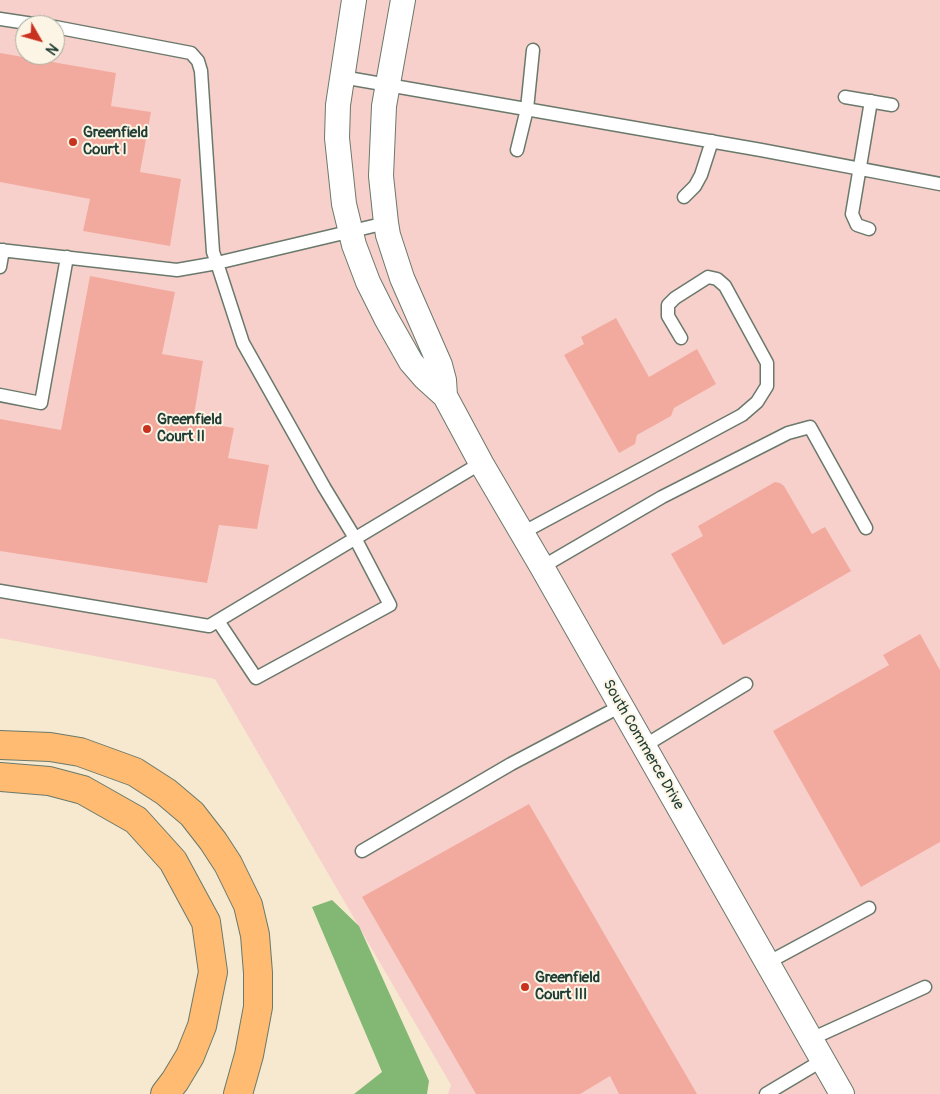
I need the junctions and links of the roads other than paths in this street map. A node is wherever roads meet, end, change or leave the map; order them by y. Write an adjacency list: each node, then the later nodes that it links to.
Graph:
1 (354, 0): 7 (street, South Commerce Drive)
2 (403, 0): 8 (street, South Commerce Drive)
3 (0, 19): 4 (lane)
4 (15, 21)
5 (65, 29): 23 (lane)
6 (533, 50): 12 (lane)
7 (342, 77): 8 (lane); 20 (street, South Commerce Drive)
8 (388, 84): 12 (lane); 18 (street, South Commerce Drive)
9 (845, 97): 10 (lane)
10 (871, 101): 11 (lane); 15 (lane)
11 (892, 105)
12 (527, 109): 13 (lane); 14 (lane)
13 (712, 141): 15 (lane); 17 (lane)
14 (518, 150)
15 (858, 168): 16 (lane); 19 (lane)
16 (940, 184)
17 (684, 197)
18 (386, 223): 20 (lane); 27 (street, South Commerce Drive)
19 (868, 229)
20 (350, 230): 23 (lane); 27 (street, South Commerce Drive)
21 (1, 250): 22 (lane); 24 (lane)
22 (67, 257): 23 (lane); 26 (lane)
23 (217, 263): 31 (lane)
24 (0, 268)
25 (681, 338): 30 (lane)
26 (0, 395)
27 (445, 396): 28 (street, South Commerce Drive)
28 (480, 463): 30 (street, South Commerce Drive); 31 (lane)
29 (866, 528): 32 (lane)
30 (522, 533): 32 (street, South Commerce Drive)
31 (356, 538): 34 (lane); 34 (lane)
32 (542, 567): 36 (street, South Commerce Drive)
33 (0, 591): 34 (lane)
34 (218, 621)
35 (746, 684): 38 (lane)
36 (621, 706): 38 (street, South Commerce Drive); 40 (lane)
37 (0, 745): 47 (highway)
38 (644, 746): 42 (street, South Commerce Drive)
39 (0, 778): 46 (highway)
40 (362, 851)
41 (869, 908): 42 (lane)
42 (767, 963): 44 (street, South Commerce Drive)
43 (925, 987): 44 (lane)
44 (811, 1039): 45 (street, South Commerce Drive)
45 (823, 1060): 48 (lane); 49 (street, South Commerce Drive)
46 (165, 1094)
47 (238, 1094)
48 (766, 1094)
49 (842, 1094)

